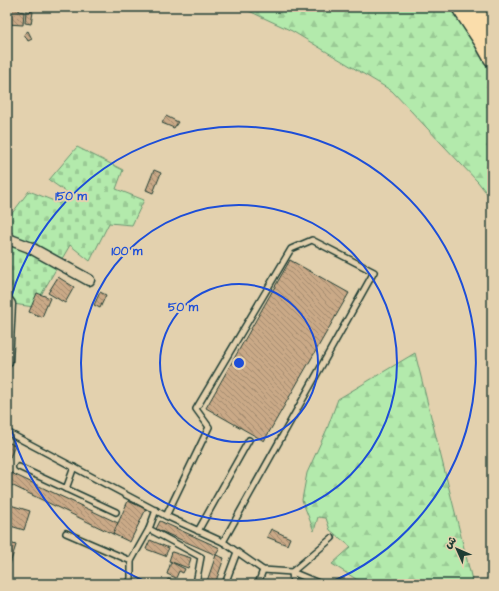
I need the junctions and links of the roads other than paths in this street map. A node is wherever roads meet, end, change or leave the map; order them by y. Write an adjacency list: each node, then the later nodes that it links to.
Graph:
1 (460, 7): 4 (main road)
2 (474, 7): 3 (main road)
3 (492, 34)
4 (492, 58)
5 (7, 241): 6 (street)
6 (89, 280)
7 (7, 300): 8 (street)
8 (7, 362)
9 (7, 432): 12 (lane)
10 (249, 440): 18 (lane)
11 (19, 467): 13 (lane)
12 (74, 467): 13 (lane); 14 (lane)
13 (66, 489): 15 (lane)
14 (156, 510): 16 (lane); 17 (lane)
15 (116, 512)
16 (166, 516): 18 (lane); 21 (lane)
17 (149, 529): 23 (lane); 26 (lane)
18 (198, 531): 21 (lane)
19 (66, 533): 23 (lane)
20 (332, 538): 25 (lane)
21 (223, 542): 22 (lane)
22 (237, 552): 24 (lane); 28 (lane)
23 (131, 561): 27 (lane)
24 (264, 570): 25 (lane); 29 (lane)
25 (292, 572): 30 (lane); 31 (lane)
26 (197, 578)
27 (129, 584)
28 (225, 584)
29 (258, 584)
30 (292, 584)
31 (321, 584)

